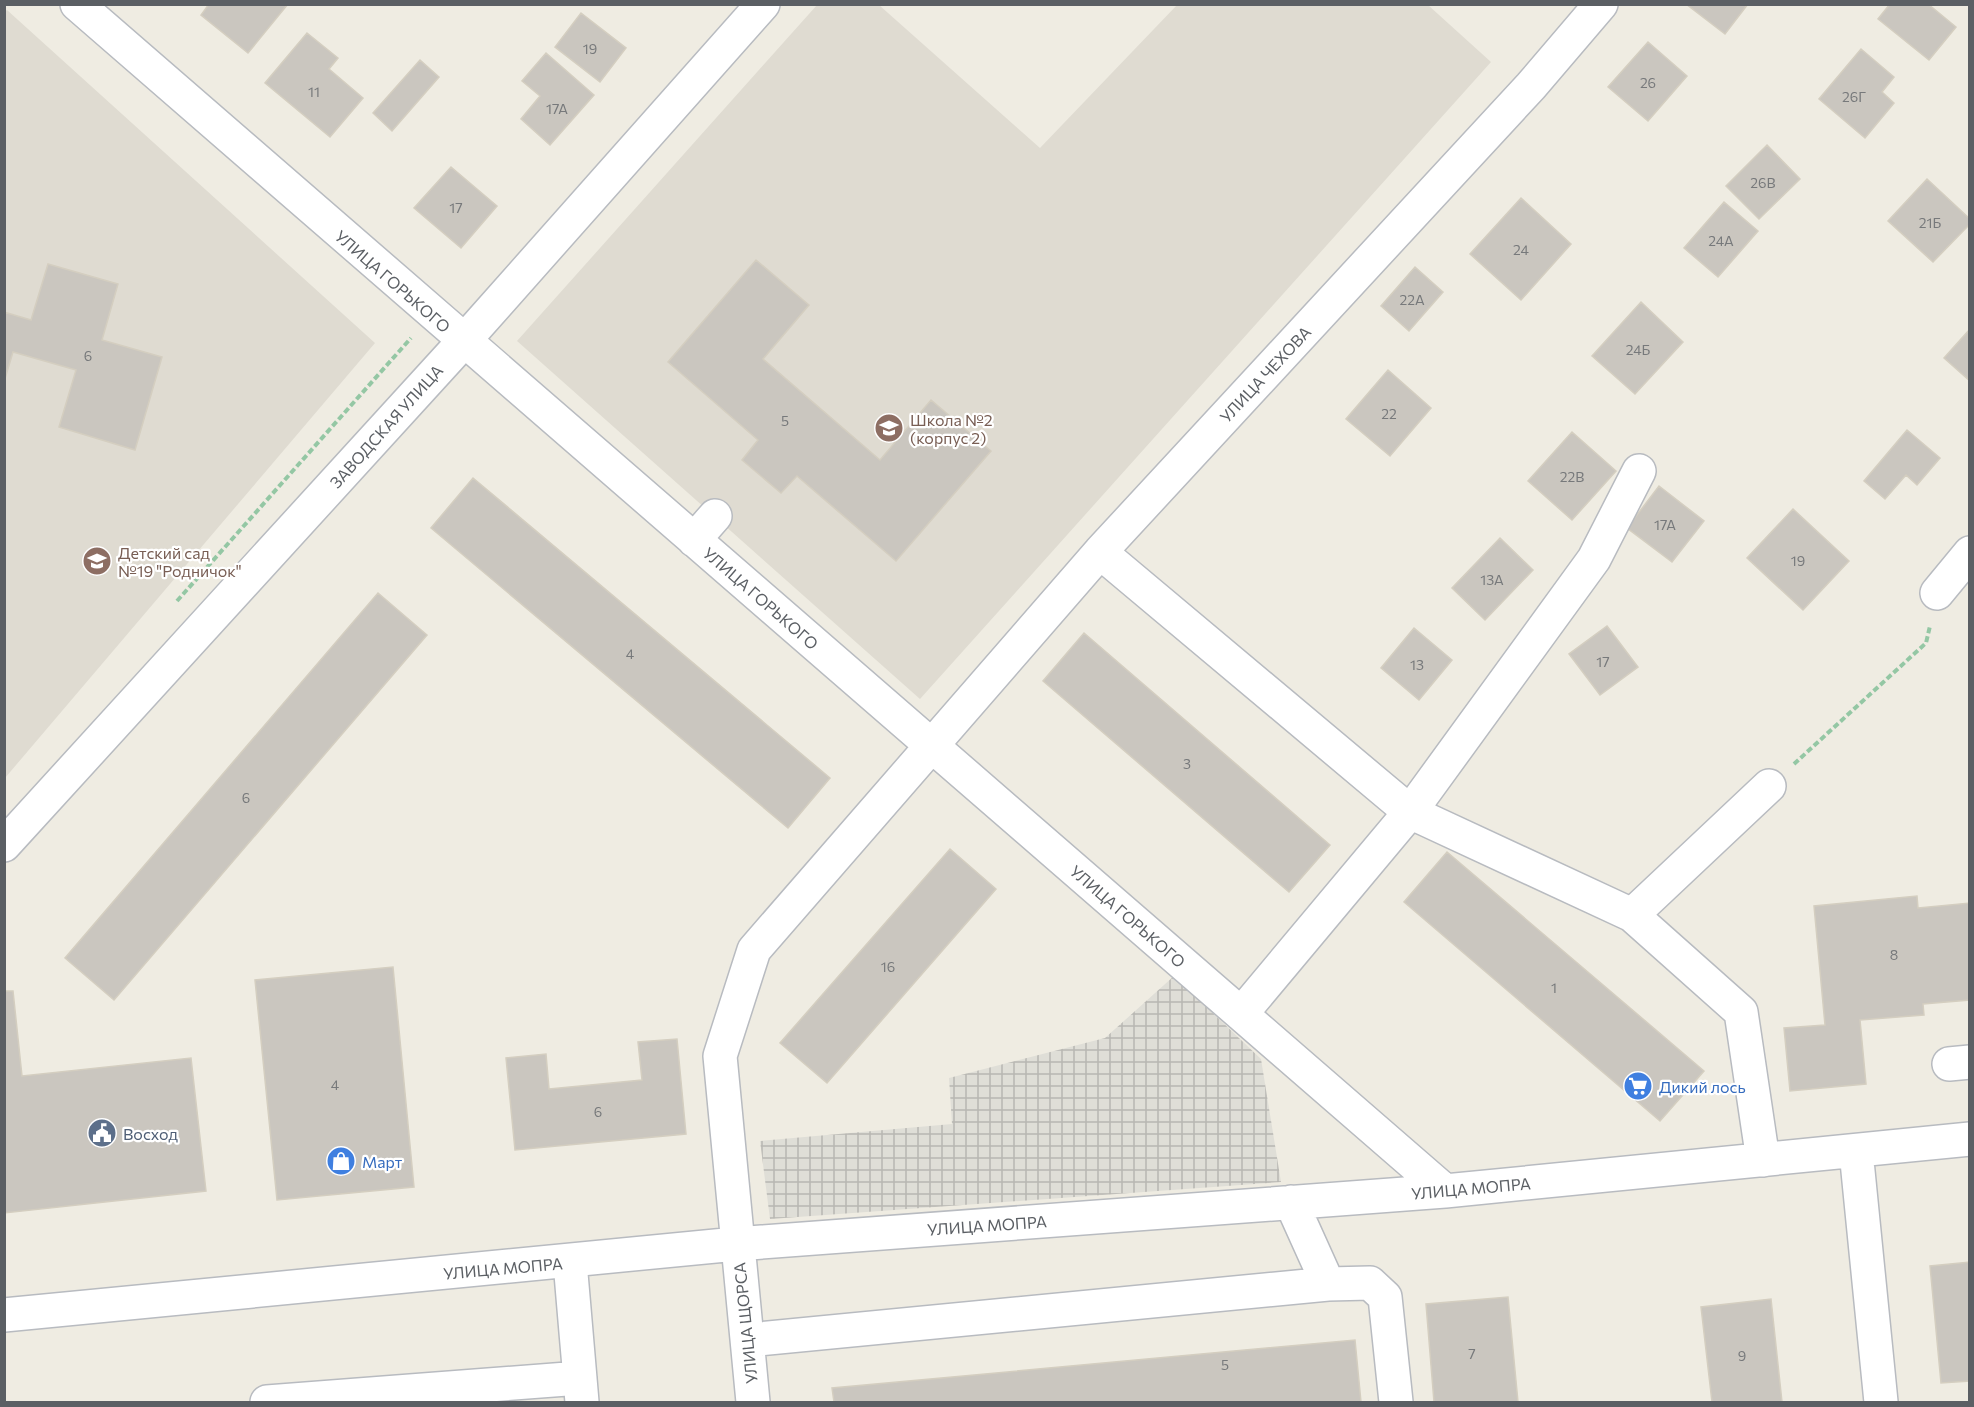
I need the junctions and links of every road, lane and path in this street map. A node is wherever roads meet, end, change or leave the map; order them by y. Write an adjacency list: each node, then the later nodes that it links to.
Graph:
1 (77, 4): 4 (street, УЛИЦА ГОРЬКОГО)
2 (764, 4): 4 (street, ЗАВОДСКАЯ УЛИЦА)
3 (1601, 4): 6 (street, УЛИЦА ЧЕХОВА)
4 (463, 342): 9 (street, УЛИЦА ГОРЬКОГО); 12 (street, ЗАВОДСКАЯ УЛИЦА)
5 (1640, 471): 11 (street)
6 (1100, 552): 9 (street, УЛИЦА ЧЕХОВА); 11 (street)
7 (1970, 553): 8 (street)
8 (1937, 593): 10 (path)
9 (930, 745): 14 (street, УЛИЦА ГОРЬКОГО); 20 (street, УЛИЦА ЩОРСА)
10 (1769, 786): 13 (street)
11 (1410, 812): 13 (street); 14 (street)
12 (4, 845)
13 (1632, 915): 17 (street)
14 (1241, 1014): 18 (street, УЛИЦА ГОРЬКОГО)
15 (1970, 1139): 16 (street, УЛИЦА МОПРА)
16 (1856, 1151): 17 (street, УЛИЦА МОПРА); 29 (street)
17 (1763, 1160): 18 (street, УЛИЦА МОПРА)
18 (1445, 1191): 19 (street, УЛИЦА МОПРА)
19 (1291, 1203): 20 (street, УЛИЦА МОПРА); 22 (street)
20 (736, 1244): 21 (street, УЛИЦА МОПРА); 24 (street, УЛИЦА ЩОРСА)
21 (570, 1262): 23 (street, УЛИЦА МОПРА); 25 (street)
22 (1328, 1284): 24 (street); 28 (street)
23 (4, 1315)
24 (748, 1340): 27 (street, УЛИЦА ЩОРСА)
25 (581, 1390): 26 (street)
26 (267, 1402)
27 (753, 1402)
28 (1396, 1402)
29 (1881, 1402)

